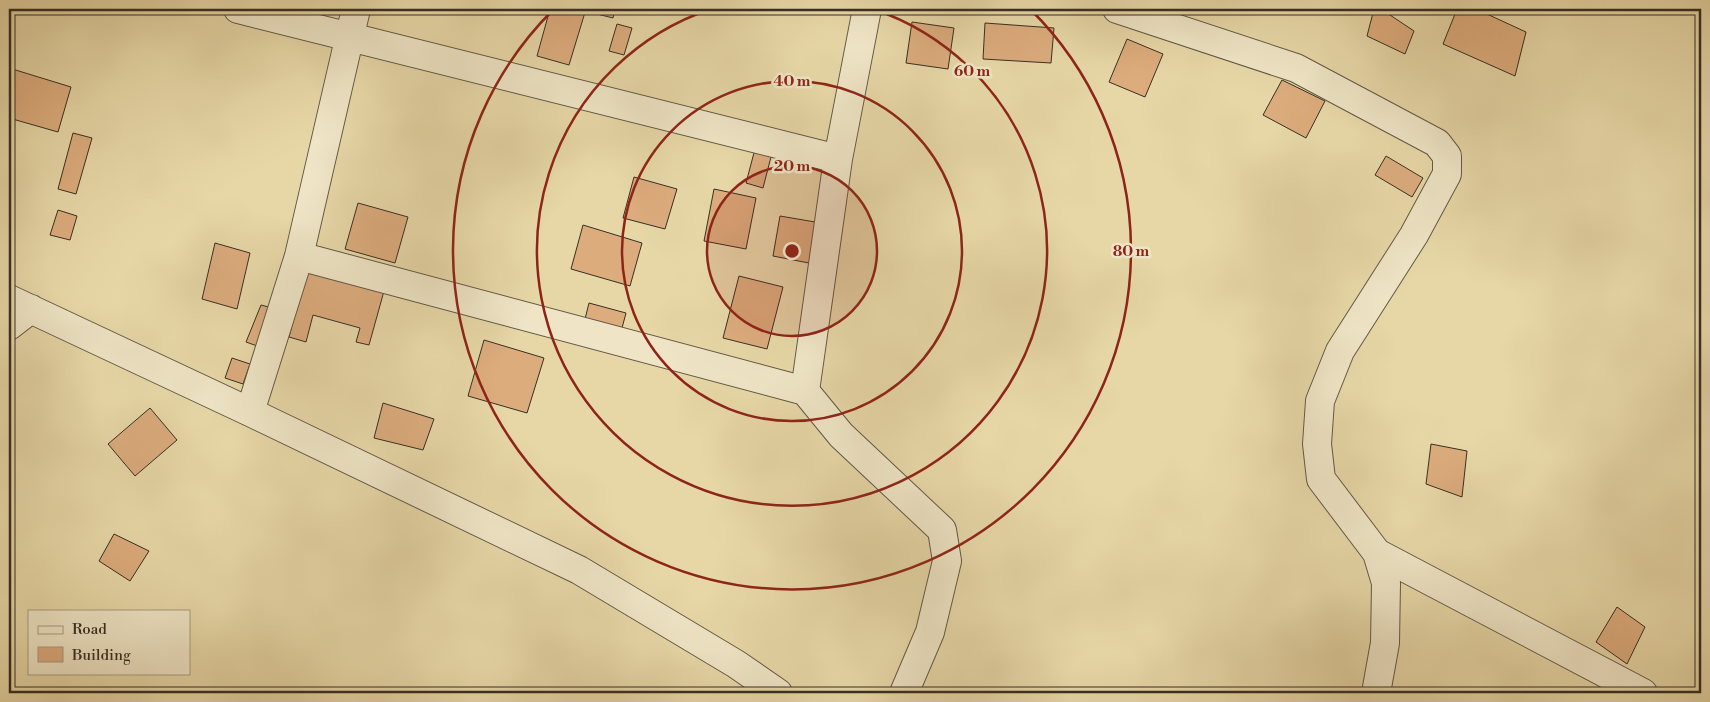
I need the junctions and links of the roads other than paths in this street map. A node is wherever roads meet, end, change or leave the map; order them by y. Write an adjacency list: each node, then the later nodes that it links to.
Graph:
1 (238, 9): 5 (street)
2 (356, 9): 5 (street)
3 (868, 9): 6 (street)
4 (1117, 9): 12 (street)
5 (348, 37): 6 (street); 7 (street)
6 (838, 159): 10 (street)
7 (299, 256): 10 (street); 11 (street)
8 (20, 304): 9 (street); 11 (street)
9 (9, 326)
10 (805, 391): 14 (street)
11 (250, 412): 13 (street)
12 (1377, 553): 15 (street); 16 (street)
13 (778, 693)
14 (904, 693)
15 (1376, 693)
16 (1643, 693)

